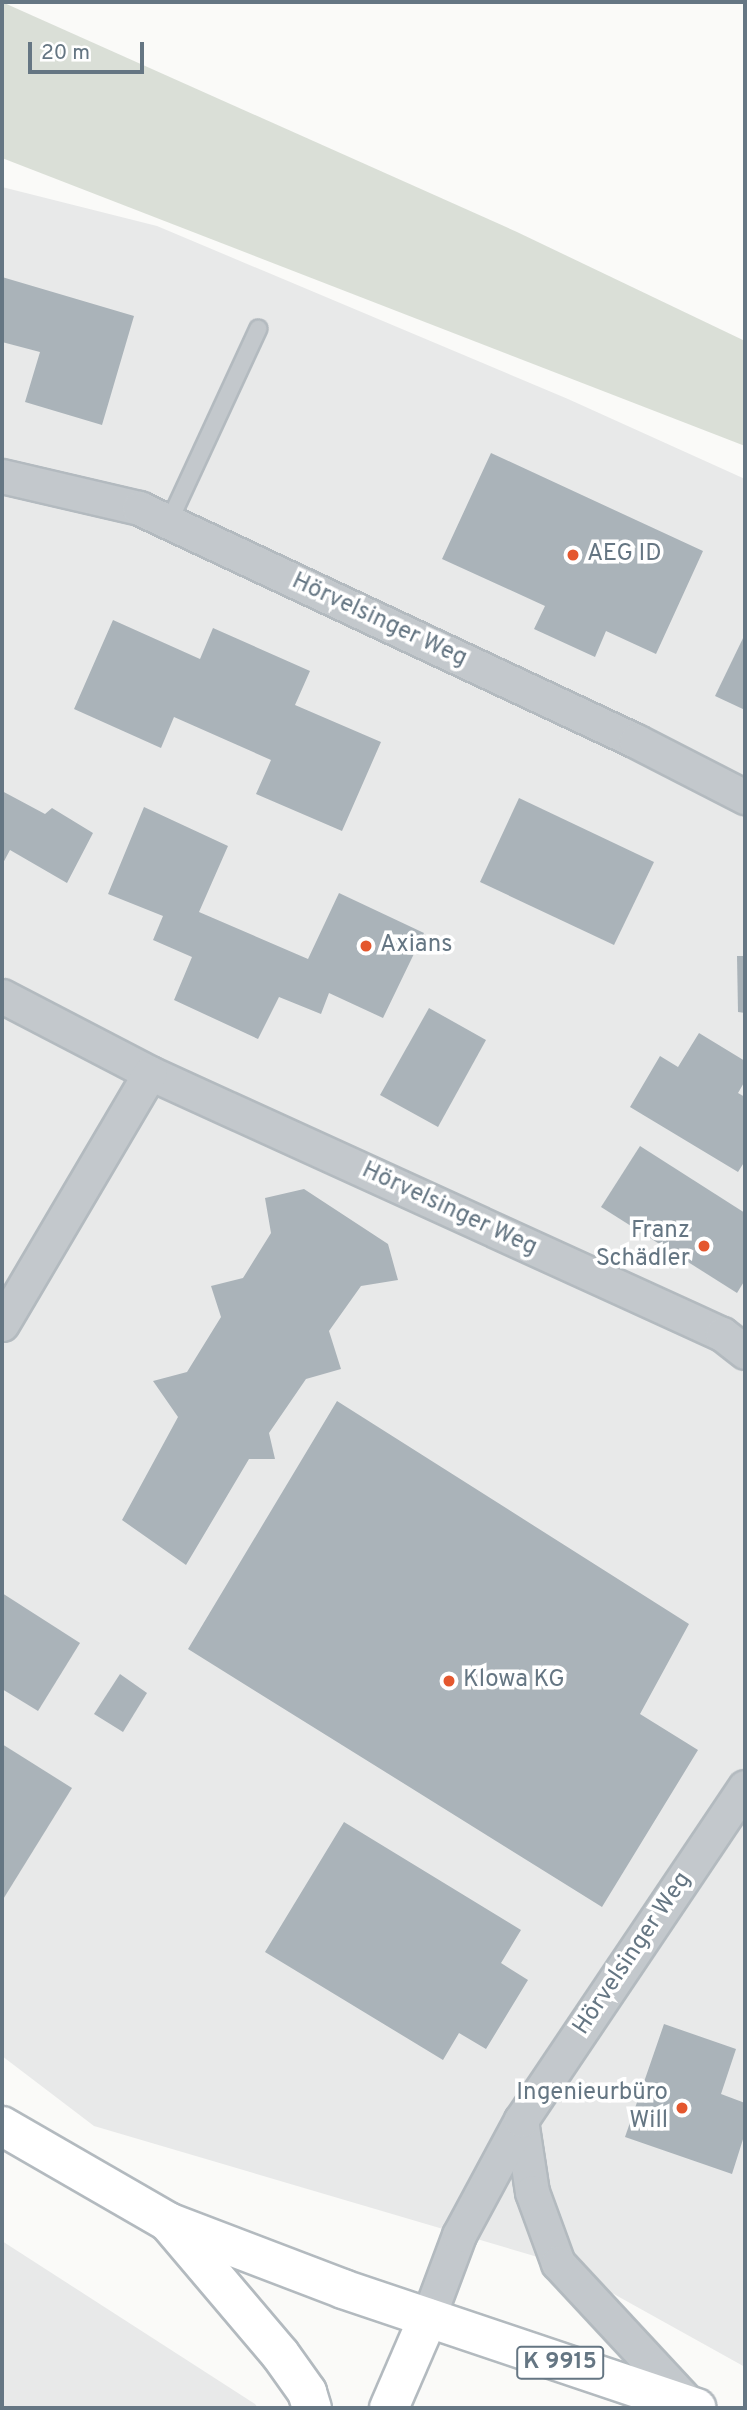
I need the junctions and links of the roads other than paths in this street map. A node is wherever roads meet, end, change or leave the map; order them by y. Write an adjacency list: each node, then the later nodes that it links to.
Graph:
1 (258, 329): 3 (lane)
2 (2, 476): 3 (street, Hörvelsinger Weg)
3 (169, 522): 4 (street, Hörvelsinger Weg)
4 (745, 797)
5 (2, 996): 6 (street, Hörvelsinger Weg)
6 (150, 1073): 7 (street); 8 (street, Hörvelsinger Weg)
7 (2, 1324)
8 (745, 1352)
9 (745, 1787): 10 (street, Hörvelsinger Weg)
10 (521, 2120): 13 (street, Hörvelsinger Weg); 14 (street)
11 (2, 2126): 12 (main road, K 9915)
12 (168, 2222): 13 (main road, K 9915); 15 (main road)
13 (428, 2318): 14 (main road, K 9915); 16 (main road)
14 (695, 2407)
15 (312, 2408)
16 (389, 2408)

